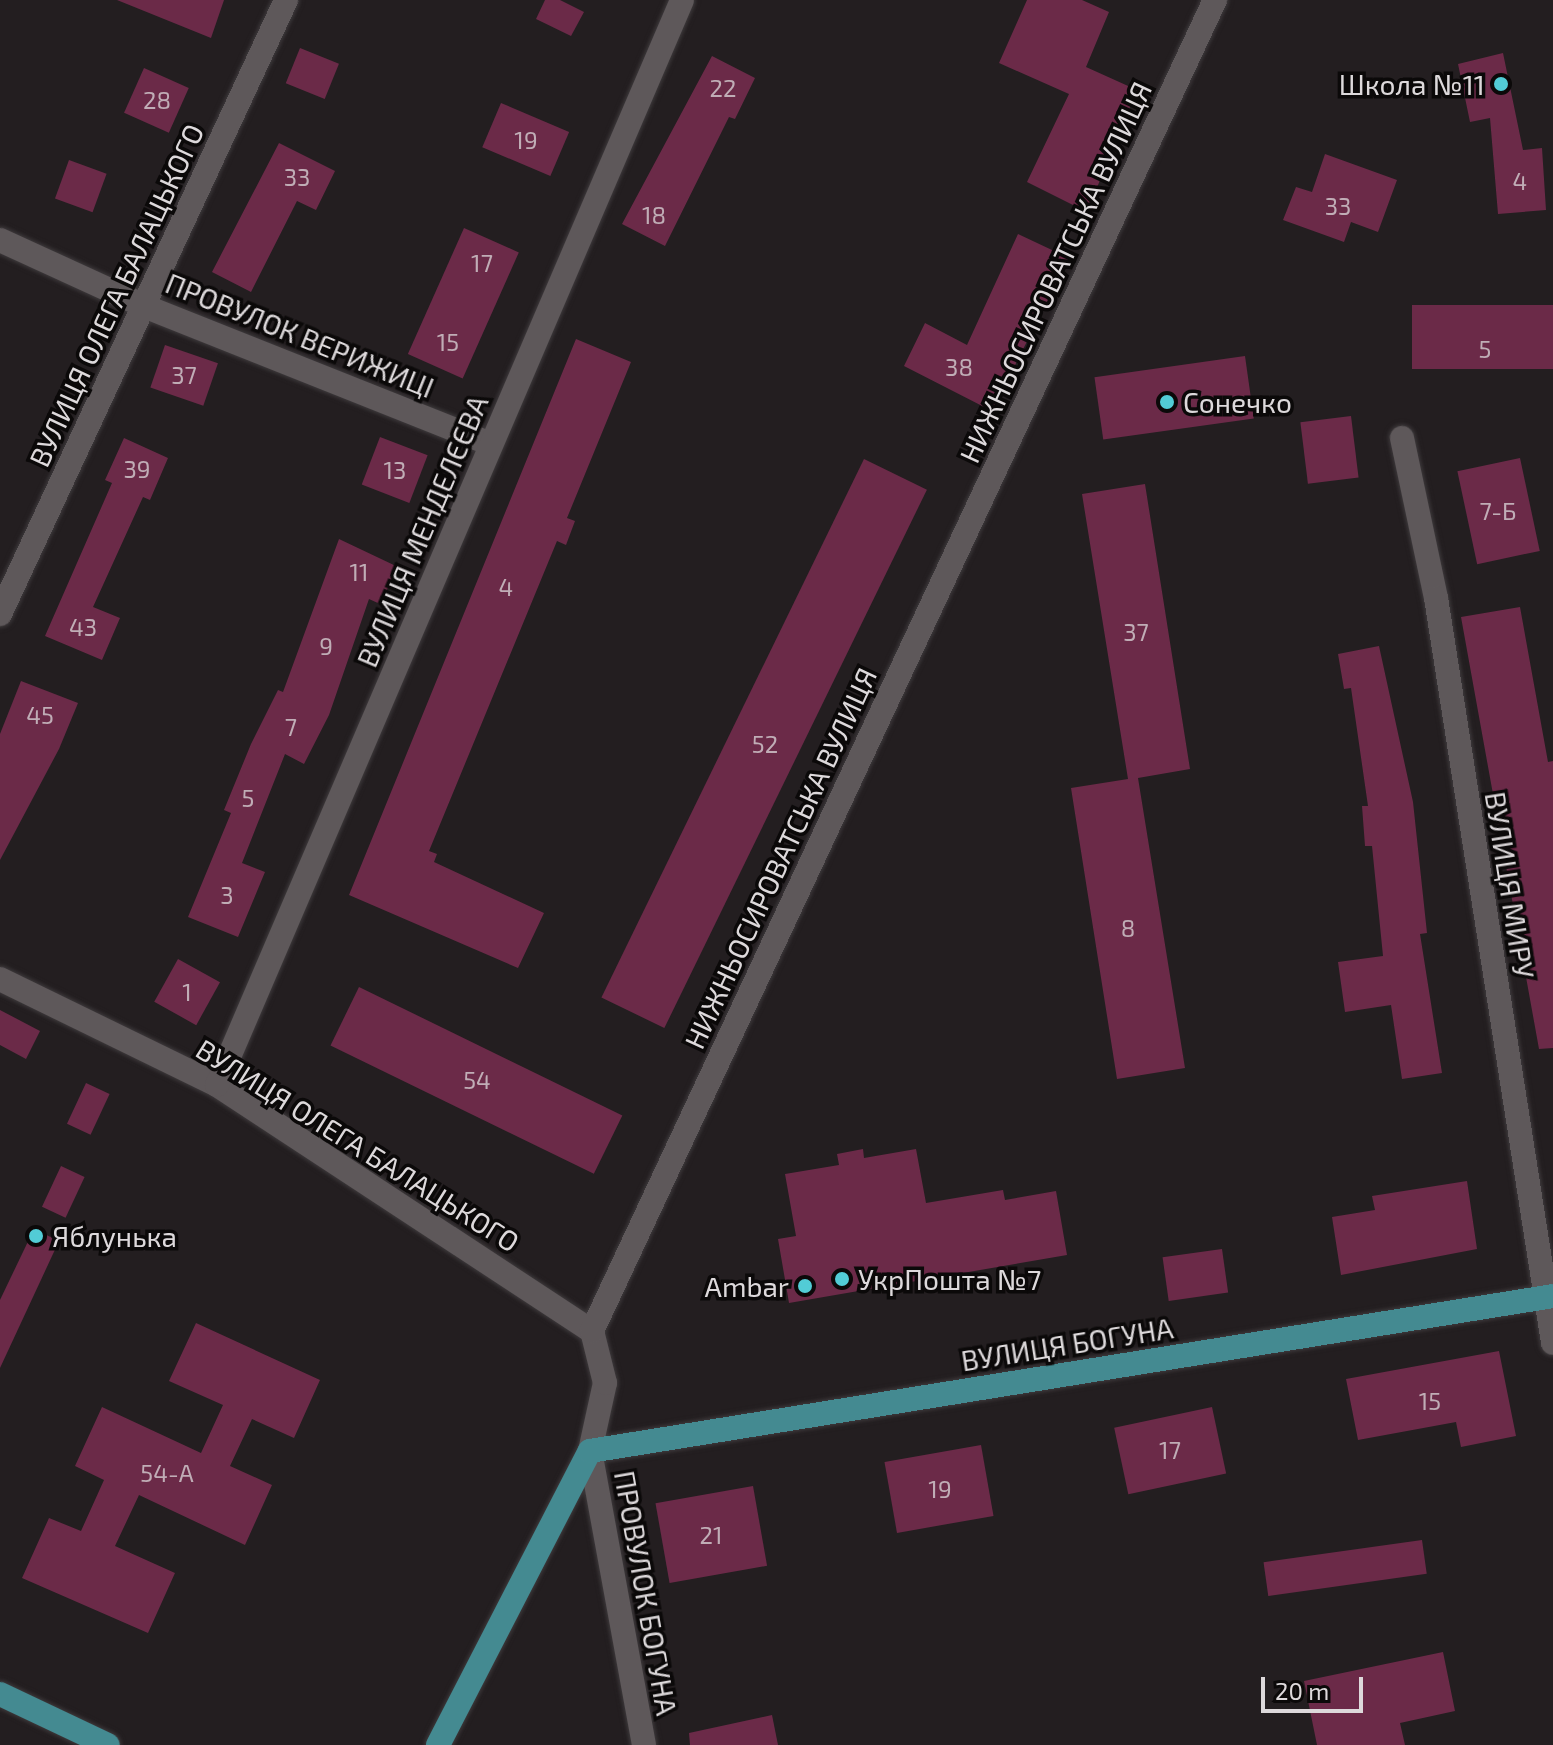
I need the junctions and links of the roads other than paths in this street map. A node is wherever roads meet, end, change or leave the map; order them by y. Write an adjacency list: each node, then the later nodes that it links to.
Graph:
1 (286, 0): 5 (street, ВУЛИЦЯ ОЛЕГА БАЛАЦЬКОГО)
2 (682, 0): 7 (street, ВУЛИЦЯ МЕНДЕЛЄЄВА)
3 (1215, 0): 12 (street, НИЖНЬОСИРОВАТСЬКА ВУЛИЦЯ)
4 (0, 240): 5 (street, ПРОВУЛОК ВЕРИЖИЦІ)
5 (144, 306): 7 (street, ПРОВУЛОК ВЕРИЖИЦІ); 8 (street, ВУЛИЦЯ ОЛЕГА БАЛАЦЬКОГО)
6 (1402, 438): 11 (street, ВУЛИЦЯ МИРУ)
7 (491, 444): 10 (street, ВУЛИЦЯ МЕНДЕЛЄЄВА)
8 (0, 614)
9 (0, 979): 10 (street, ВУЛИЦЯ ОЛЕГА БАЛАЦЬКОГО)
10 (217, 1085): 12 (street, ВУЛИЦЯ ОЛЕГА БАЛАЦЬКОГО)
11 (1549, 1297): 13 (street, ВУЛИЦЯ МИРУ); 14 (main road, ВУЛИЦЯ БОГУНА)
12 (592, 1331): 14 (street)
13 (1553, 1343)
14 (590, 1451): 17 (main road); 18 (street, ПРОВУЛОК БОГУНА)
15 (0, 1694): 16 (main road)
16 (108, 1745)
17 (438, 1745)
18 (644, 1745)

